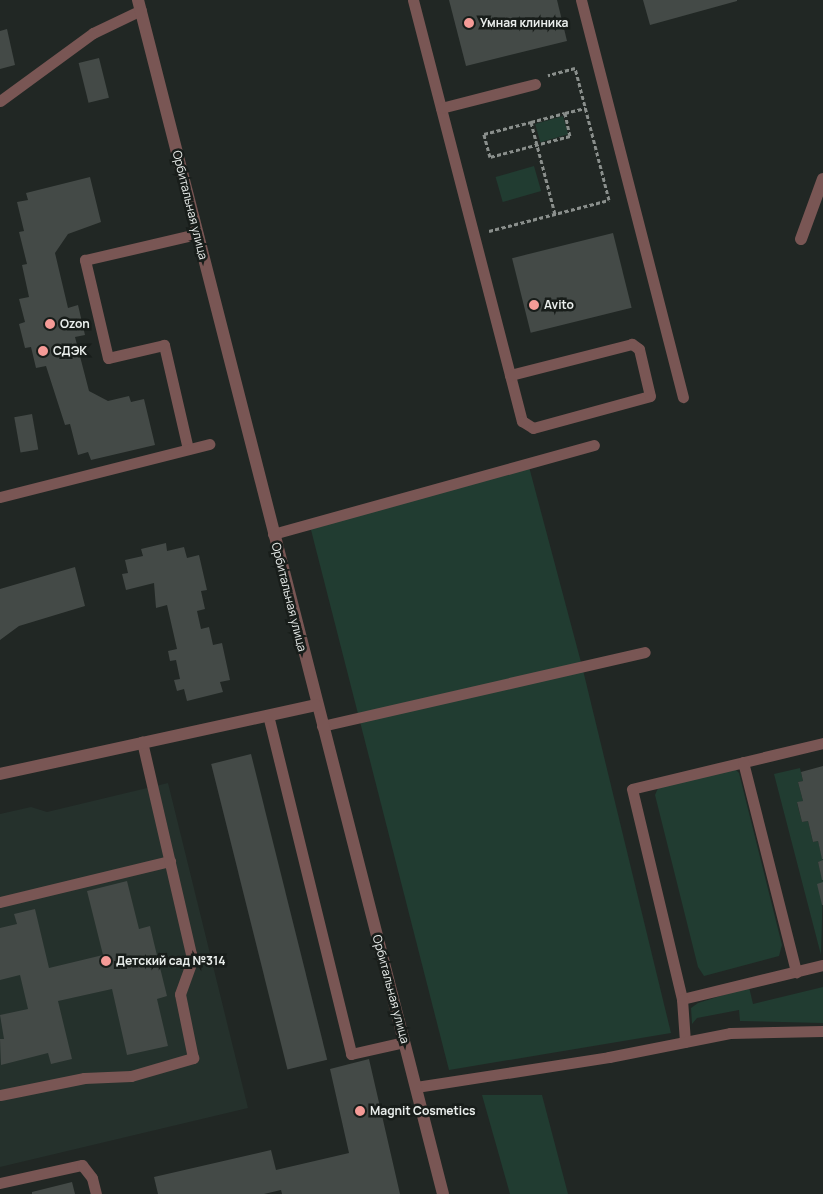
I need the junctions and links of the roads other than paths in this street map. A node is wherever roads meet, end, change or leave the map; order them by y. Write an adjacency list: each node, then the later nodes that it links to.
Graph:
1 (413, 0): 6 (lane)
2 (581, 0): 11 (lane)
3 (139, 5): 5 (lane); 8 (street, Орбитальная улица)
4 (535, 84): 6 (lane)
5 (0, 102)
6 (441, 108): 10 (lane)
7 (823, 179): 9 (street)
8 (197, 234): 14 (lane); 16 (street, Орбитальная улица)
9 (801, 239)
10 (510, 375): 10 (lane)
11 (683, 397)
12 (209, 444): 14 (lane)
13 (594, 445): 16 (lane)
14 (188, 449): 15 (lane)
15 (0, 497)
16 (272, 534): 18 (street, Орбитальная улица)
17 (645, 652): 20 (lane)
18 (316, 705): 19 (street); 20 (street, Орбитальная улица)
19 (268, 715): 21 (street); 31 (lane)
20 (322, 726): 31 (street, Орбитальная улица)
21 (142, 742): 24 (street); 25 (lane)
22 (823, 743): 23 (lane)
23 (743, 762): 28 (lane); 29 (lane)
24 (0, 774)
25 (170, 861): 26 (lane); 34 (lane)
26 (0, 902)
27 (823, 965): 28 (lane)
28 (796, 972): 29 (lane)
29 (682, 999): 32 (lane)
30 (823, 1031): 32 (lane)
31 (404, 1042): 33 (street, Орбитальная улица)
32 (685, 1042): 33 (lane)
33 (416, 1087): 37 (street, Орбитальная улица)
34 (0, 1095)
35 (0, 1183): 36 (lane)
36 (96, 1194)
37 (443, 1194)

